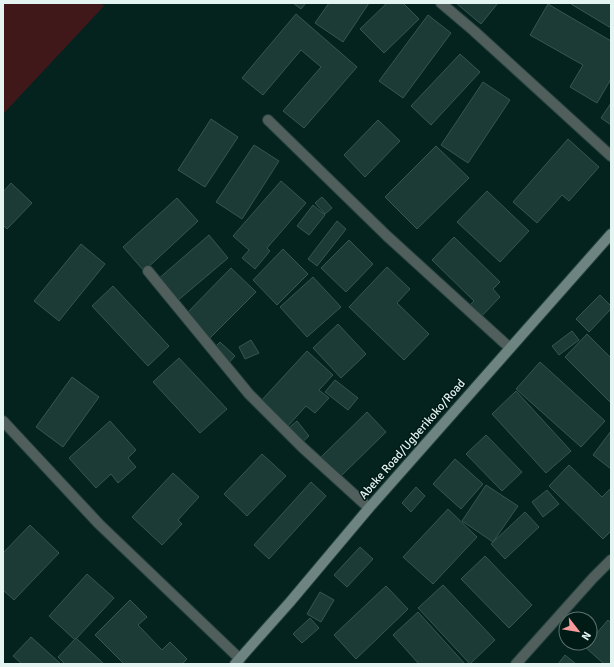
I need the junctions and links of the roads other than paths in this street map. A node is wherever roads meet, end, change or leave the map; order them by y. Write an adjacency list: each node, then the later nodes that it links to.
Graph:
1 (441, 3): 3 (street)
2 (268, 120): 6 (street)
3 (611, 156)
4 (611, 234): 6 (street, Abeke Road/Ugberikoko/Road)
5 (148, 271): 8 (street)
6 (510, 348): 8 (street, Abeke Road/Ugberikoko/Road)
7 (3, 421): 10 (street)
8 (369, 508): 10 (street, Abeke Road/Ugberikoko/Road)
9 (611, 560): 11 (street)
10 (237, 662)
11 (516, 664)

